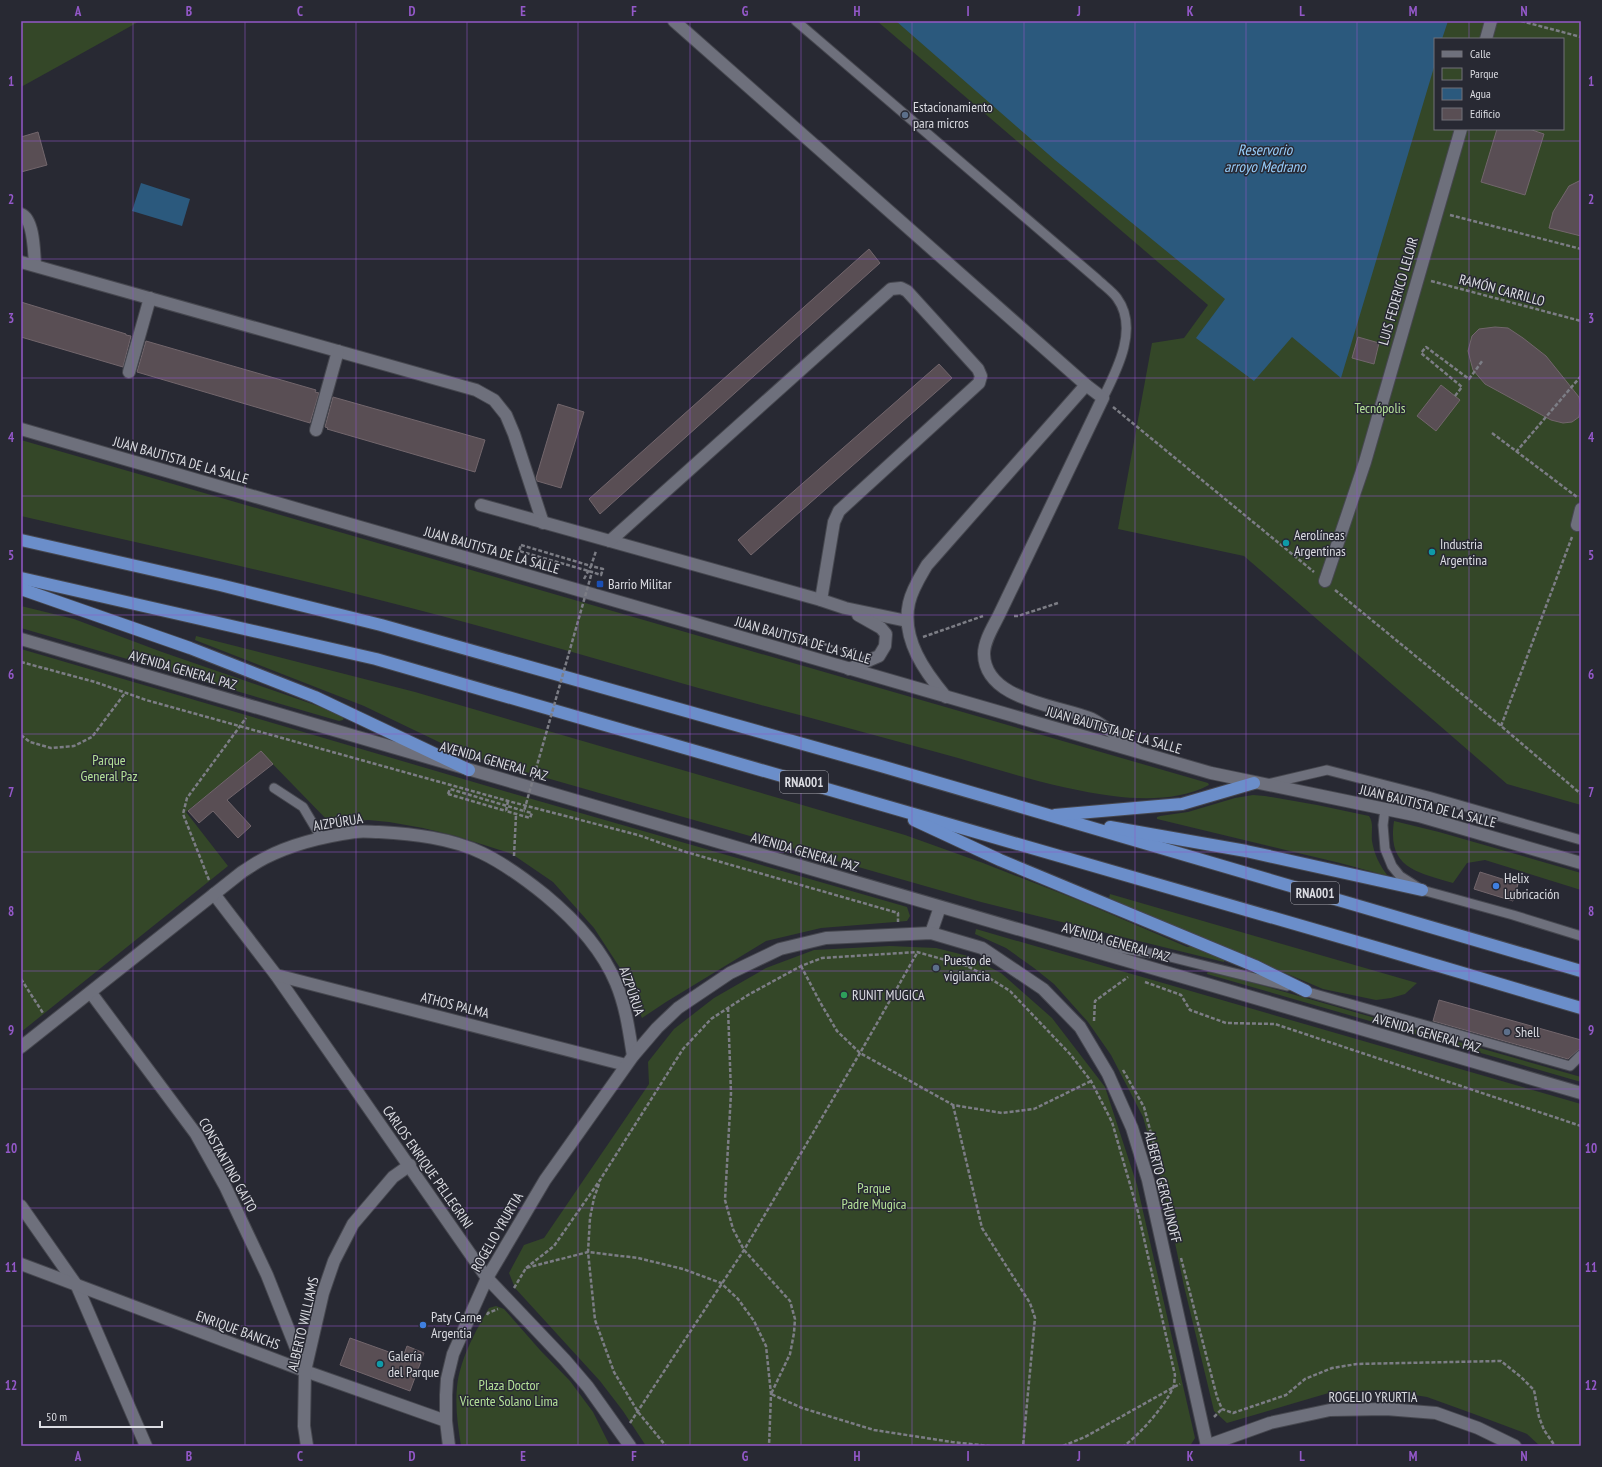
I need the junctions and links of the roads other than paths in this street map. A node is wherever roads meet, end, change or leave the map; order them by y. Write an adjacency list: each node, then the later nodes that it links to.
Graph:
1 (674, 21): 12 (street)
2 (796, 21): 13 (lane)
3 (1491, 21): 4 (street)
4 (1486, 38)
5 (1461, 130): 23 (street, LUIS FEDERICO LELOIR)
6 (21, 214): 8 (street)
7 (21, 262): 8 (street)
8 (35, 265): 9 (street)
9 (150, 298): 10 (street); 11 (street)
10 (338, 351): 15 (street); 18 (street)
11 (128, 372)
12 (1086, 385): 13 (street); 27 (street)
13 (1103, 398): 31 (street)
14 (21, 429): 29 (street, JUAN BAUTISTA DE LA SALLE)
15 (316, 430)
16 (481, 505): 18 (street)
17 (1581, 509): 19 (street)
18 (543, 523): 21 (street)
19 (1577, 524)
20 (21, 540): 37 (highway, RNA001)
21 (610, 541): 25 (street); 25 (street)
22 (21, 578): 35 (highway, RNA001)
23 (1325, 581)
24 (21, 589): 32 (highway)
25 (821, 600): 26 (street)
26 (845, 608): 27 (street); 29 (street)
27 (907, 621): 30 (street)
28 (21, 639): 32 (street, AVENIDA GENERAL PAZ)
29 (849, 669): 30 (street, JUAN BAUTISTA DE LA SALLE)
30 (946, 697): 31 (street, JUAN BAUTISTA DE LA SALLE)
31 (1141, 754): 33 (street, JUAN BAUTISTA DE LA SALLE)
32 (469, 770): 43 (street, AVENIDA GENERAL PAZ)
33 (1259, 784): 36 (street, JUAN BAUTISTA DE LA SALLE); 37 (highway); 39 (lane)
34 (274, 788): 38 (lane)
35 (876, 803): 49 (highway); 51 (highway, RNA001)
36 (1385, 809): 40 (street, JUAN BAUTISTA DE LA SALLE); 41 (lane)
37 (1048, 816): 41 (highway); 47 (highway, RNA001)
38 (322, 839): 42 (street, AIZPÚRUA); 54 (street, AIZPÚRUA)
39 (1581, 840)
40 (1581, 863)
41 (1422, 890): 46 (lane)
42 (214, 894): 48 (street, CARLOS ENRIQUE PELLEGRINI); 50 (street, AIZPÚRUA)
43 (940, 907): 44 (street); 45 (street, AVENIDA GENERAL PAZ)
44 (931, 934): 54 (street, ALBERTO GERCHUNOFF); 67 (street, ALBERTO GERCHUNOFF)
45 (1036, 935): 49 (lane); 55 (street, AVENIDA GENERAL PAZ)
46 (1581, 936)
47 (1581, 971)
48 (276, 975): 54 (street, ATHOS PALMA); 56 (street, CARLOS ENRIQUE PELLEGRINI)
49 (1306, 991): 53 (lane)
50 (91, 993): 52 (street, AIZPÚRUA); 61 (street, CONSTANTINO GAITO)
51 (1581, 1008)
52 (21, 1047)
53 (1581, 1055)
54 (630, 1060): 59 (street, ROGELIO YRURTIA)
55 (1581, 1093)
56 (410, 1165): 59 (street, CARLOS ENRIQUE PELLEGRINI); 61 (street, ALBERTO WILLIAMS)
57 (21, 1206): 60 (street)
58 (21, 1264): 60 (street, ENRIQUE BANCHS)
59 (487, 1278): 62 (street, ROGELIO YRURTIA); 66 (street, CARLOS ENRIQUE PELLEGRINI)
60 (77, 1286): 61 (street, ENRIQUE BANCHS); 63 (street)
61 (305, 1371): 62 (street, ENRIQUE BANCHS); 64 (street, ALBERTO WILLIAMS)
62 (446, 1421): 65 (street, ROGELIO YRURTIA)
63 (146, 1446)
64 (307, 1446)
65 (449, 1446)
66 (630, 1446)
67 (1206, 1446): 68 (street, ROGELIO YRURTIA)
68 (1515, 1446)

